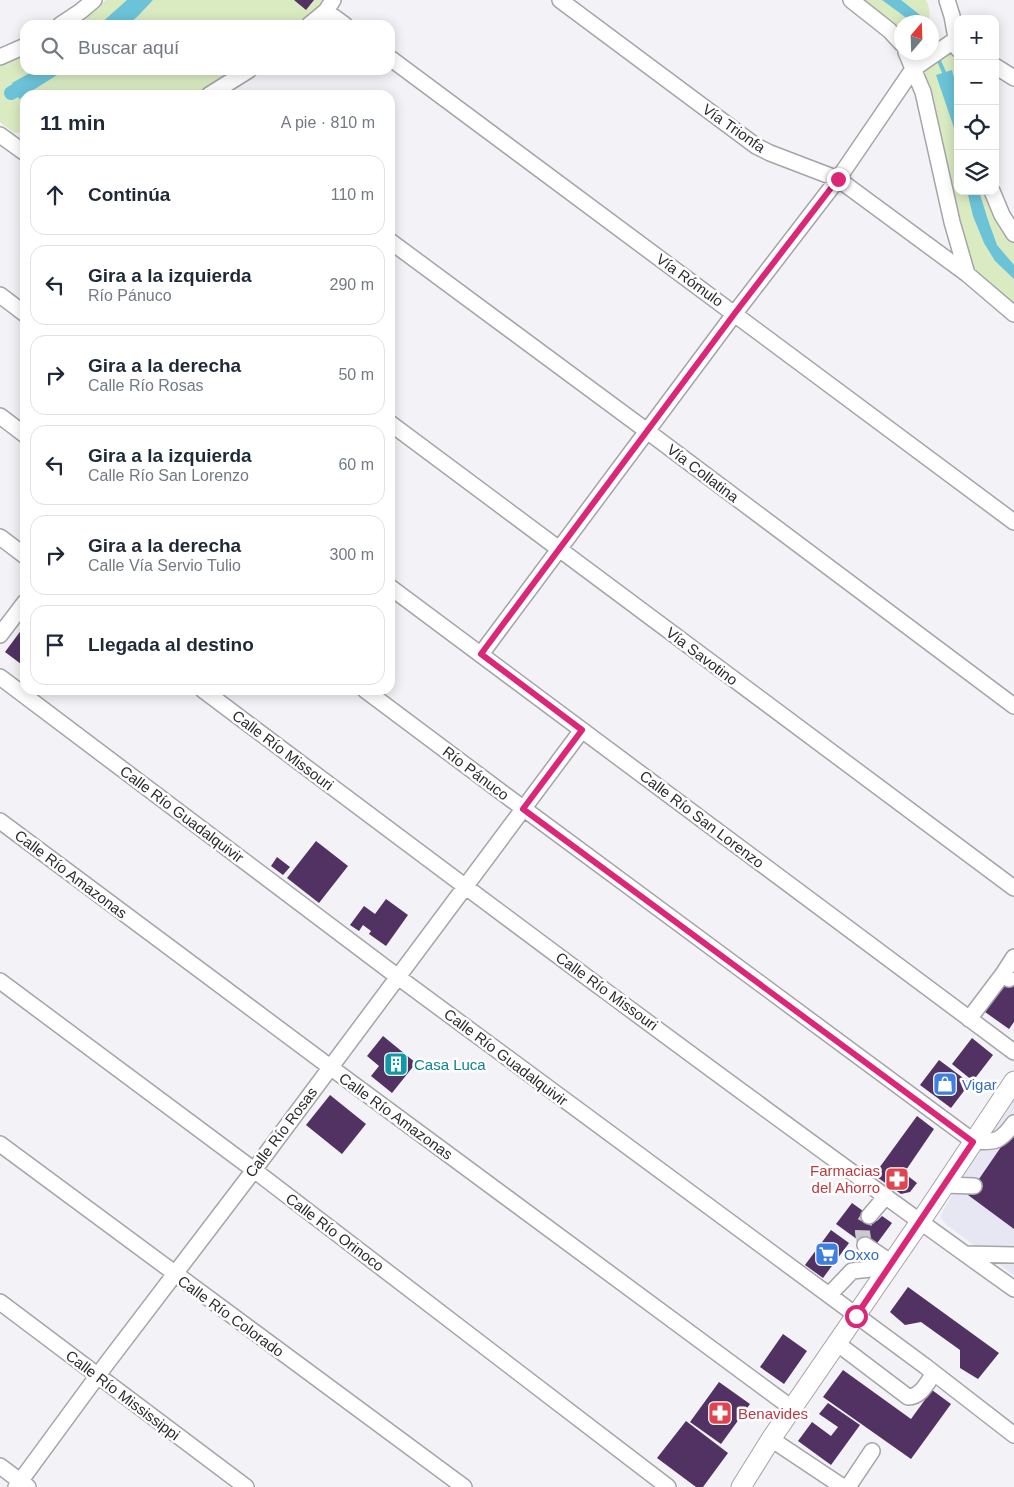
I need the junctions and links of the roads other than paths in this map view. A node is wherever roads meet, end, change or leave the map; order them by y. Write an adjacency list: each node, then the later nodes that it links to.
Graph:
1 (94, 0): 6 (street)
2 (560, 0): 24 (street, Vía Trionfa)
3 (851, 0): 10 (street)
4 (947, 0): 9 (street)
5 (330, 5): 7 (street); 8 (street)
6 (68, 20)
7 (314, 20)
8 (341, 20)
9 (954, 27)
10 (894, 35)
11 (954, 46): 16 (street)
12 (20, 48): 13 (street)
13 (0, 57)
14 (909, 60): 16 (street)
15 (395, 62): 31 (street, Vía Rómulo)
16 (913, 69): 24 (street); 28 (street)
17 (999, 69): 19 (street)
18 (241, 75): 20 (street)
19 (1014, 78)
20 (217, 90)
21 (5, 138): 22 (street); 23 (street)
22 (20, 142)
23 (20, 149)
24 (838, 179): 28 (street, Vía Trionfa); 31 (street)
25 (994, 195): 26 (street)
26 (1014, 234)
27 (395, 245): 36 (street, Vía Collatina)
28 (967, 274): 32 (street, Vía Trionfa)
29 (0, 295): 30 (street)
30 (20, 310)
31 (735, 313): 36 (street); 37 (street, Vía Rómulo)
32 (1014, 314)
33 (0, 416): 35 (street)
34 (395, 427): 39 (street, Vía Savotino)
35 (20, 431)
36 (647, 431): 39 (street); 50 (street, Vía Collatina)
37 (1014, 522)
38 (0, 537): 40 (street)
39 (559, 550): 44 (street); 55 (street, Vía Savotino)
40 (20, 552)
41 (395, 591): 44 (street, Calle Río San Lorenzo)
42 (20, 609): 43 (street)
43 (0, 635)
44 (481, 654): 51 (street, Calle Río San Lorenzo)
45 (0, 677): 46 (street, Calle Río Guadalquivir)
46 (20, 692)
47 (24, 695): 57 (street, Calle Río Guadalquivir)
48 (211, 695): 54 (street, Calle Río Missouri)
49 (372, 695): 52 (street, Río Pánuco)
50 (1014, 706)
51 (582, 730): 52 (street, Calle Río Rosas); 59 (street, Calle Río San Lorenzo)
52 (523, 809): 54 (street, Calle Río Rosas); 64 (street, Río Pánuco)
53 (0, 821): 61 (street, Calle Río Amazonas)
54 (465, 887): 57 (street, Calle Río Rosas); 69 (street, Calle Río Missouri)
55 (1014, 888)
56 (1014, 957): 59 (street)
57 (398, 977): 61 (street, Calle Río Rosas); 78 (street, Calle Río Guadalquivir)
58 (0, 981): 66 (street, Calle Río Orinoco)
59 (969, 1019): 60 (street, Calle Río San Lorenzo)
60 (1014, 1052)
61 (330, 1067): 66 (street, Calle Río Rosas); 84 (street, Calle Río Amazonas)
62 (1014, 1081): 64 (main road)
63 (1014, 1123): 64 (street)
64 (973, 1142): 67 (main road)
65 (0, 1144): 76 (street, Calle Río Colorado)
66 (254, 1170): 76 (street, Calle Río Rosas); 92 (street, Calle Río Orinoco)
67 (944, 1185): 68 (street); 71 (main road)
68 (974, 1186)
69 (886, 1196): 70 (street); 71 (street, Calle Río Missouri)
70 (869, 1216)
71 (920, 1222): 73 (street, Calle Río Missouri); 75 (main road)
72 (865, 1245): 75 (street)
73 (965, 1254): 74 (street); 77 (street, Calle Río Missouri)
74 (1014, 1255)
75 (891, 1265): 78 (street); 80 (main road)
76 (175, 1274): 83 (street, Calle Río Rosas); 91 (street, Calle Río Colorado)
77 (1014, 1289)
78 (829, 1295): 80 (street, Calle Río Guadalquivir)
79 (0, 1302): 83 (street, Calle Río Mississippi)
80 (856, 1316): 81 (main road); 82 (street, Calle Río Guadalquivir)
81 (838, 1344): 82 (street); 84 (main road)
82 (934, 1373): 85 (street, Calle Río Guadalquivir)
83 (98, 1376): 89 (street, Calle Río Rosas); 90 (street, Calle Río Mississippi)
84 (793, 1409): 86 (main road)
85 (1014, 1435)
86 (772, 1439): 93 (main road); 94 (street)
87 (872, 1451): 95 (street)
88 (0, 1466): 89 (street)
89 (22, 1485)
90 (246, 1487)
91 (464, 1487)
92 (668, 1487)
93 (741, 1487)
94 (843, 1487)
95 (848, 1487)

